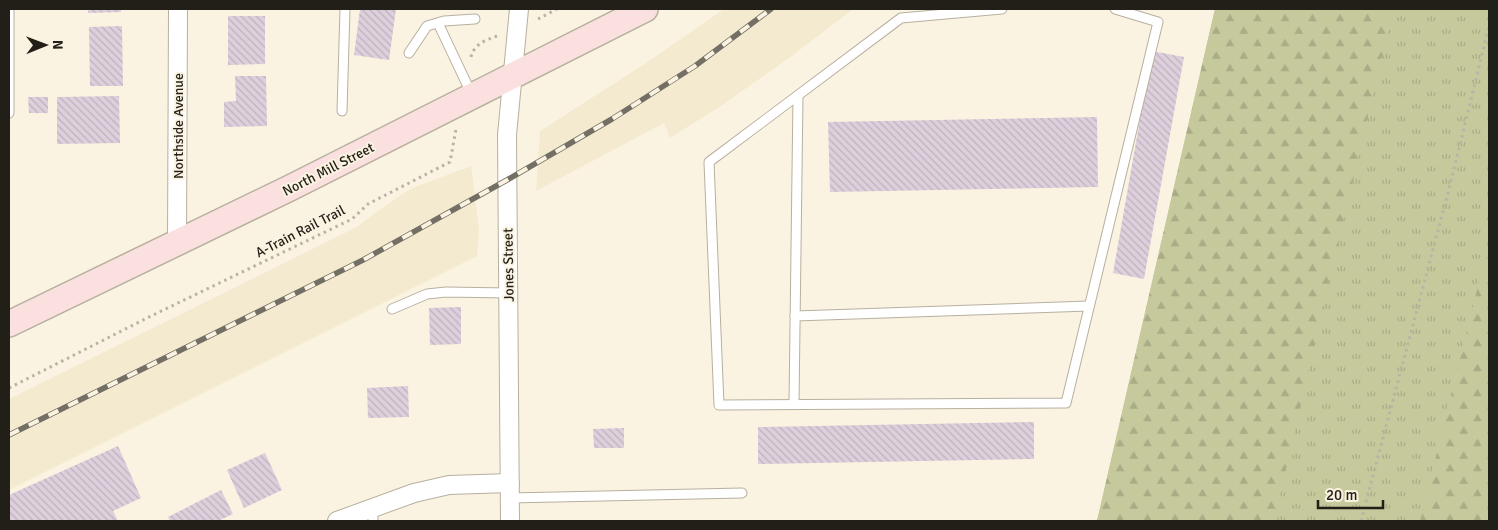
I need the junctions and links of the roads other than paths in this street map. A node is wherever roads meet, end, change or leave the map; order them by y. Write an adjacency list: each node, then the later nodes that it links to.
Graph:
1 (9, 9): 15 (lane)
2 (178, 9): 16 (street, Northside Avenue)
3 (345, 9): 14 (lane)
4 (519, 9): 11 (street, Jones Street)
5 (645, 9): 11 (main road, North Mill Street)
6 (1002, 9): 13 (lane)
7 (1115, 9): 18 (lane)
8 (475, 18): 9 (lane)
9 (438, 22): 10 (lane); 12 (lane)
10 (410, 53)
11 (513, 74): 12 (main road, North Mill Street); 17 (street, Jones Street)
12 (467, 93): 16 (main road, North Mill Street)
13 (798, 96): 20 (lane); 22 (lane)
14 (342, 111)
15 (9, 114)
16 (177, 242): 21 (main road, North Mill Street)
17 (508, 293): 19 (lane); 23 (street, Jones Street)
18 (1089, 306): 20 (lane); 22 (lane)
19 (392, 309)
20 (795, 316): 22 (lane)
21 (9, 324)
22 (794, 404)
23 (510, 490): 24 (lane); 25 (street); 27 (street, Jones Street)
24 (742, 493)
25 (373, 514): 26 (street)
26 (338, 521)
27 (510, 521)

